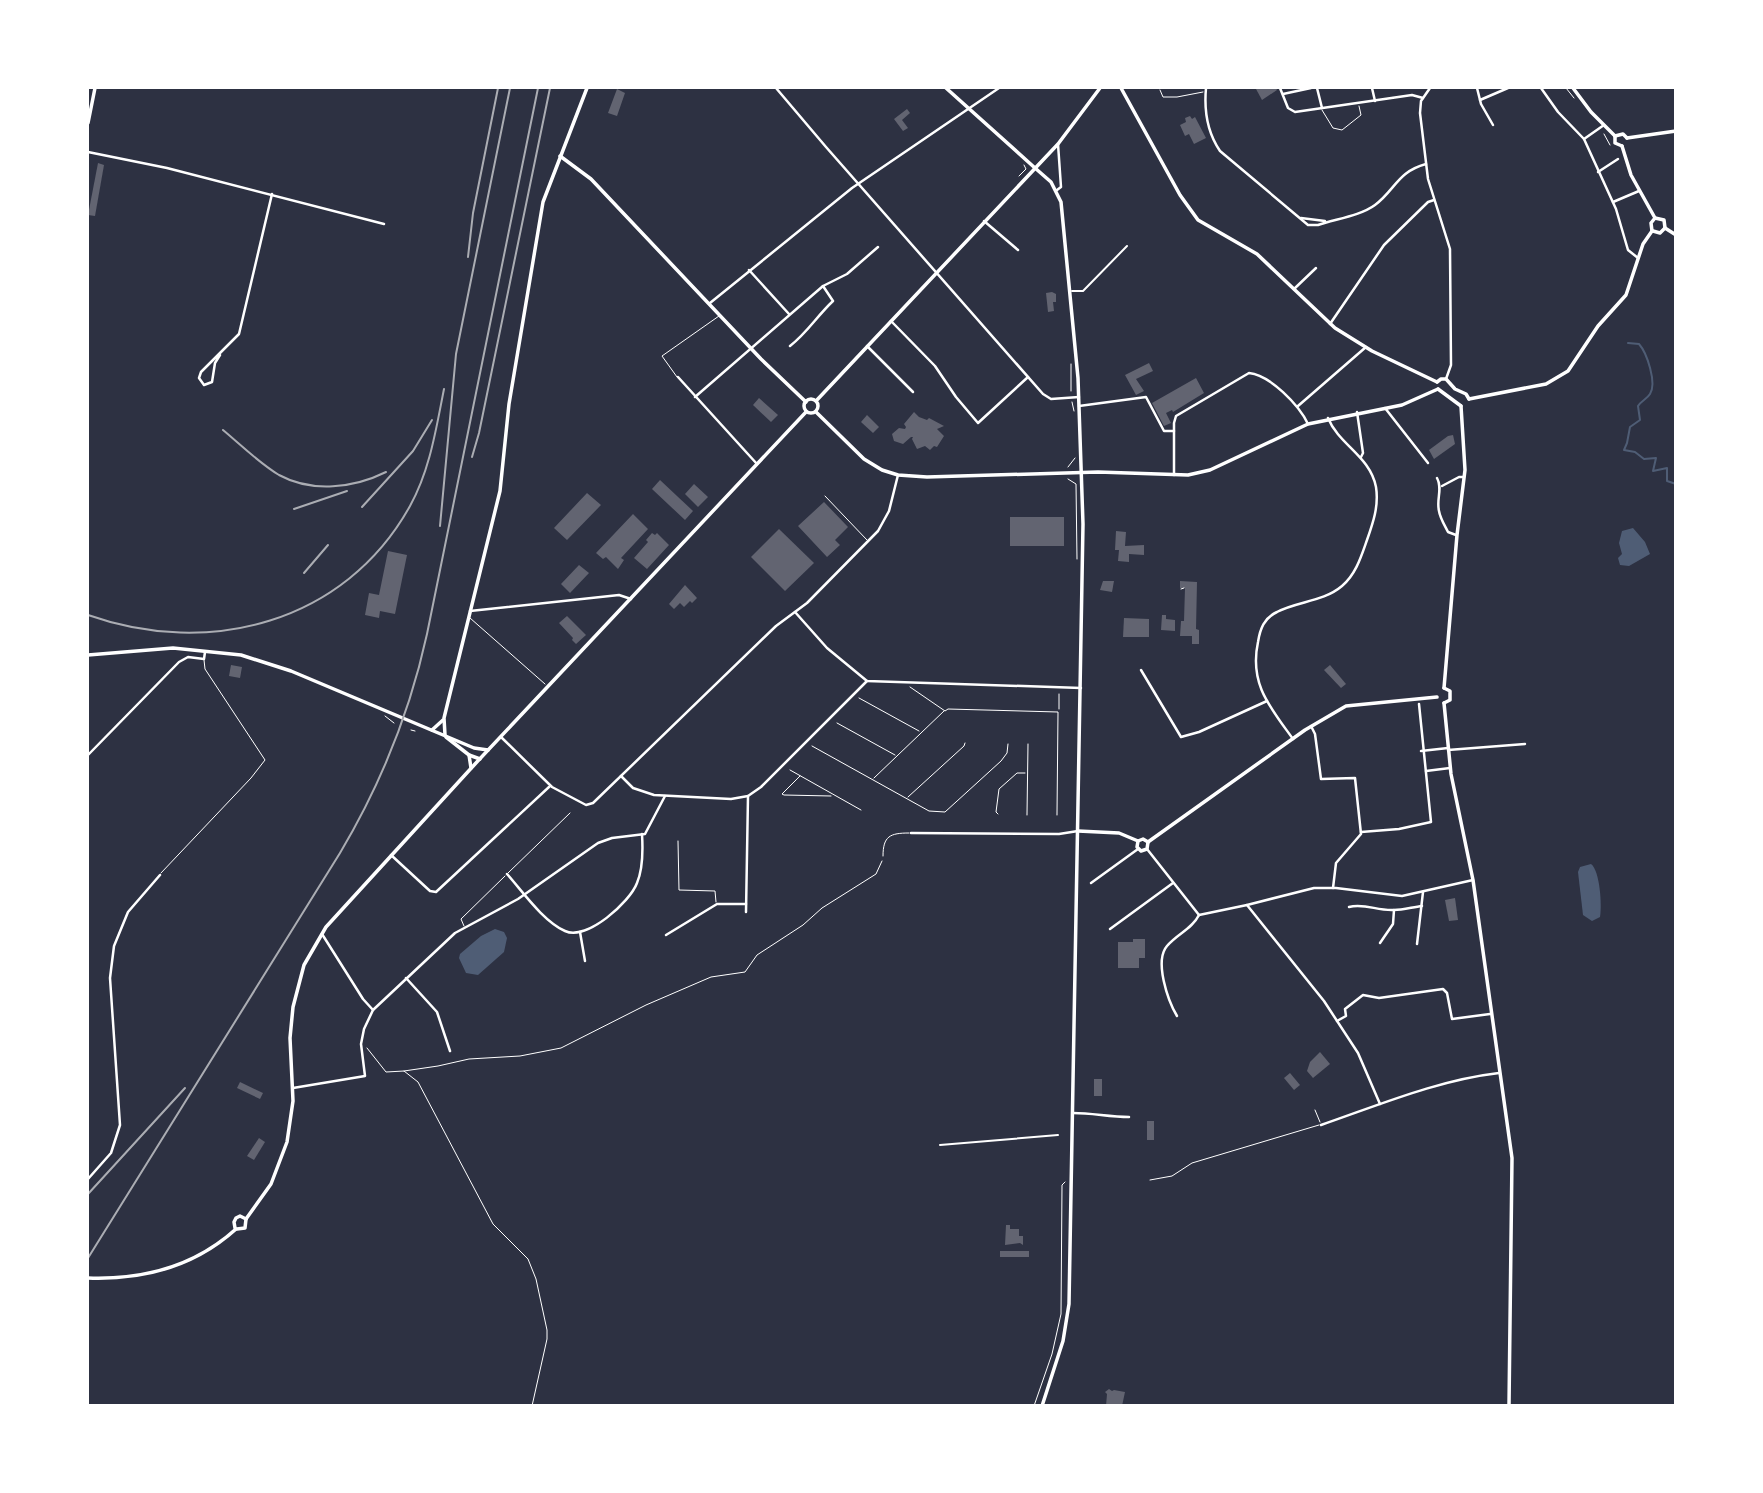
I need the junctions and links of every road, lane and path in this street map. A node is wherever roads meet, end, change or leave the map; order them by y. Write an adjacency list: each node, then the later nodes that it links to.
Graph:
1 (95, 88): 28 (street)
2 (587, 88): 38 (street)
3 (776, 88): 45 (street)
4 (946, 88): 26 (street)
5 (999, 88): 26 (street)
6 (1100, 88): 35 (street)
7 (1121, 88): 65 (street)
8 (1280, 88): 20 (street)
9 (1311, 88): 20 (street)
10 (1317, 88): 27 (street)
11 (1372, 88): 24 (street)
12 (1411, 88): 21 (street)
13 (1430, 88): 22 (street)
14 (1477, 88): 23 (street)
15 (1508, 88): 23 (street)
16 (1541, 88): 34 (street)
17 (1573, 88): 30 (street)
18 (1160, 90): 19 (lane)
19 (1206, 90): 40 (street)
20 (1283, 94): 27 (street)
21 (1412, 95): 22 (street); 24 (street)
22 (1423, 98): 40 (street)
23 (1480, 100): 29 (street)
24 (1375, 101): 25 (street)
25 (1359, 103): 27 (street); 27 (lane)
26 (967, 108): 42 (street); 45 (street)
27 (1322, 110)
28 (88, 122)
29 (1493, 125)
30 (1604, 125): 32 (street); 34 (street)
31 (1675, 131): 33 (street)
32 (1615, 136): 33 (street); 36 (street)
33 (1627, 138): 36 (street)
34 (1584, 139): 43 (street)
35 (1058, 144): 42 (street); 46 (street)
36 (1622, 146): 47 (street)
37 (88, 152): 48 (street)
38 (560, 156): 67 (street); 117 (street)
39 (1618, 159): 43 (street)
40 (1426, 164): 49 (street)
41 (1024, 165): 44 (path)
42 (1035, 168): 46 (street); 52 (street)
43 (1598, 172): 50 (street)
44 (1020, 176)
45 (859, 184): 62 (street); 63 (street)
46 (1057, 190): 66 (street)
47 (1641, 190): 50 (street); 51 (street)
48 (272, 194): 53 (street); 76 (street)
49 (1434, 200): 71 (street); 80 (street)
50 (1613, 202): 60 (street)
51 (1655, 218): 54 (street); 55 (street)
52 (984, 221): 59 (street); 63 (street)
53 (384, 224)
54 (1665, 228): 55 (street); 56 (street)
55 (1652, 231): 60 (street)
56 (1675, 235)
57 (1127, 246): 66 (street)
58 (878, 247): 64 (street)
59 (1018, 250)
60 (1638, 258): 87 (street)
61 (1315, 268): 65 (street)
62 (749, 270): 67 (street); 68 (street)
63 (936, 272): 70 (street); 79 (street)
64 (823, 286): 68 (street); 72 (street)
65 (1294, 289): 71 (street)
66 (1071, 292): 86 (street)
67 (710, 303): 69 (street)
68 (789, 314): 75 (street)
69 (721, 315): 75 (street); 78 (lane)
70 (891, 321): 73 (street); 79 (street)
71 (1330, 324): 74 (street)
72 (790, 346)
73 (867, 346): 83 (street); 88 (street)
74 (1366, 347): 81 (street); 90 (street)
75 (751, 348): 85 (street); 89 (street)
76 (220, 355): 76 (street)
77 (1071, 359): 84 (path)
78 (678, 377): 85 (street)
79 (1028, 377): 86 (street)
80 (1446, 379): 81 (street); 87 (street)
81 (1437, 382): 82 (street)
82 (1438, 389): 92 (street); 93 (street)
83 (913, 392)
84 (1071, 394)
85 (695, 397): 103 (street)
86 (1079, 397): 91 (street)
87 (1469, 399): 92 (street)
88 (816, 401): 89 (street); 95 (street)
89 (806, 402): 94 (street)
90 (1298, 405): 98 (street); 99 (street)
91 (1079, 406): 99 (street); 105 (street)
92 (1461, 406): 108 (street)
93 (1385, 408): 96 (street); 102 (street)
94 (806, 412): 95 (street); 103 (street)
95 (816, 412): 106 (street)
96 (1357, 412): 97 (street); 101 (street)
97 (1328, 418): 98 (street); 101 (street)
98 (1308, 424): 107 (street)
99 (1174, 432): 107 (street)
100 (1076, 457): 104 (path)
101 (1361, 457): 132 (street)
102 (1428, 463)
103 (757, 464): 116 (street)
104 (1068, 466)
105 (1083, 472): 106 (street); 107 (street); 127 (street)
106 (898, 475): 115 (street)
107 (1174, 475)
108 (1464, 477): 112 (street); 114 (street)
109 (1437, 478): 112 (street)
110 (1068, 479): 111 (path)
111 (1076, 487)
112 (1440, 487): 114 (street)
113 (825, 496): 115 (lane)
114 (1457, 535): 128 (street)
115 (869, 542): 118 (street)
116 (631, 599): 117 (street); 125 (street)
117 (470, 611): 119 (street)
118 (795, 612): 124 (street); 165 (street)
119 (468, 617): 125 (lane); 137 (street)
120 (205, 650): 121 (street); 122 (street); 142 (street)
121 (88, 655)
122 (204, 659): 156 (street); 190 (lane)
123 (1142, 670): 132 (street)
124 (867, 681): 127 (street); 130 (street)
125 (548, 687): 145 (street)
126 (910, 687): 135 (path)
127 (1081, 688): 178 (street)
128 (1444, 688): 131 (street); 133 (street)
129 (1059, 694): 136 (path)
130 (855, 695): 143 (path); 171 (street)
131 (1437, 696): 133 (street); 139 (street)
132 (1267, 701): 146 (street)
133 (1444, 703): 153 (street)
134 (1419, 704): 155 (street)
135 (945, 711): 136 (path); 143 (path)
136 (1059, 712): 177 (path)
137 (444, 718): 142 (street); 144 (street)
138 (837, 723): 158 (path)
139 (1311, 726): 146 (street); 179 (street)
140 (411, 730): 141 (path)
141 (418, 730)
142 (432, 730): 144 (street)
143 (921, 733): 158 (path)
144 (445, 736): 152 (street); 157 (street)
145 (501, 737): 154 (street); 168 (street)
146 (1293, 739): 184 (street)
147 (965, 743): 172 (path)
148 (1008, 744): 172 (path)
149 (1028, 744): 164 (path)
150 (1525, 744): 153 (street)
151 (812, 746): 167 (path)
152 (474, 748): 154 (street); 159 (street)
153 (1448, 749): 155 (street); 161 (street)
154 (488, 750): 159 (street)
155 (1423, 751): 163 (street)
156 (88, 755)
157 (468, 755): 159 (street); 160 (street)
158 (897, 756): 167 (path)
159 (480, 759): 160 (street)
160 (471, 768): 187 (street)
161 (1450, 768): 163 (street); 191 (street)
162 (790, 770): 166 (path)
163 (1426, 771): 179 (street)
164 (1028, 773): 175 (path); 176 (path)
165 (621, 776): 168 (street); 170 (street)
166 (800, 776): 169 (path); 169 (path)
167 (873, 779): 172 (path)
168 (551, 787): 187 (street)
169 (832, 794): 173 (path)
170 (665, 796): 171 (street); 181 (street)
171 (748, 796): 198 (street)
172 (907, 799)
173 (861, 810)
174 (570, 813): 189 (lane)
175 (998, 814)
176 (1027, 815)
177 (1057, 815)
178 (1078, 831): 180 (street); 183 (street); 225 (street)
179 (1362, 832): 194 (street)
180 (911, 833): 188 (lane)
181 (642, 834): 196 (street); 207 (street)
182 (678, 841): 197 (lane)
183 (1138, 841): 184 (street); 185 (street)
184 (1148, 842): 186 (street)
185 (1138, 849): 186 (street); 192 (street)
186 (1147, 849): 193 (street)
187 (391, 855): 208 (street)
188 (883, 856): 220 (path)
189 (507, 874): 196 (street); 205 (lane)
190 (160, 875): 230 (street)
191 (1473, 880): 195 (street); 215 (street)
192 (1091, 883)
193 (1173, 883): 204 (street); 206 (street)
194 (1333, 888): 195 (street); 199 (street)
195 (1423, 892): 200 (street)
196 (524, 895): 205 (street); 207 (street)
197 (717, 904): 198 (street); 209 (street)
198 (746, 904): 203 (street)
199 (1247, 905): 204 (street); 217 (street)
200 (1422, 906): 202 (street); 211 (street)
201 (1349, 907): 202 (street)
202 (1394, 910): 210 (street)
203 (746, 912)
204 (1199, 915): 216 (street)
205 (464, 928): 213 (street)
206 (1110, 929)
207 (580, 932): 212 (street)
208 (321, 933): 214 (street); 222 (street)
209 (666, 936)
210 (1380, 943)
211 (1417, 944)
212 (585, 961)
213 (406, 978): 214 (street); 219 (street)
214 (373, 1010): 218 (street)
215 (1490, 1014): 217 (street); 221 (street)
216 (1177, 1016)
217 (1337, 1021): 223 (street)
218 (362, 1040): 220 (path); 222 (street)
219 (450, 1051)
220 (404, 1070): 236 (path)
221 (1499, 1073): 223 (street); 239 (street)
222 (293, 1088): 233 (street)
223 (1380, 1104): 227 (street)
224 (1315, 1110): 227 (lane)
225 (1073, 1113): 226 (street); 238 (street)
226 (1129, 1117)
227 (1321, 1125): 231 (lane)
228 (1058, 1135): 229 (street)
229 (940, 1145)
230 (88, 1179)
231 (1150, 1180)
232 (1062, 1185): 237 (path)
233 (246, 1219): 234 (street); 234 (street)
234 (236, 1229): 235 (street)
235 (90, 1278)
236 (532, 1405)
237 (1034, 1405)
238 (1042, 1405)
239 (1509, 1405)

